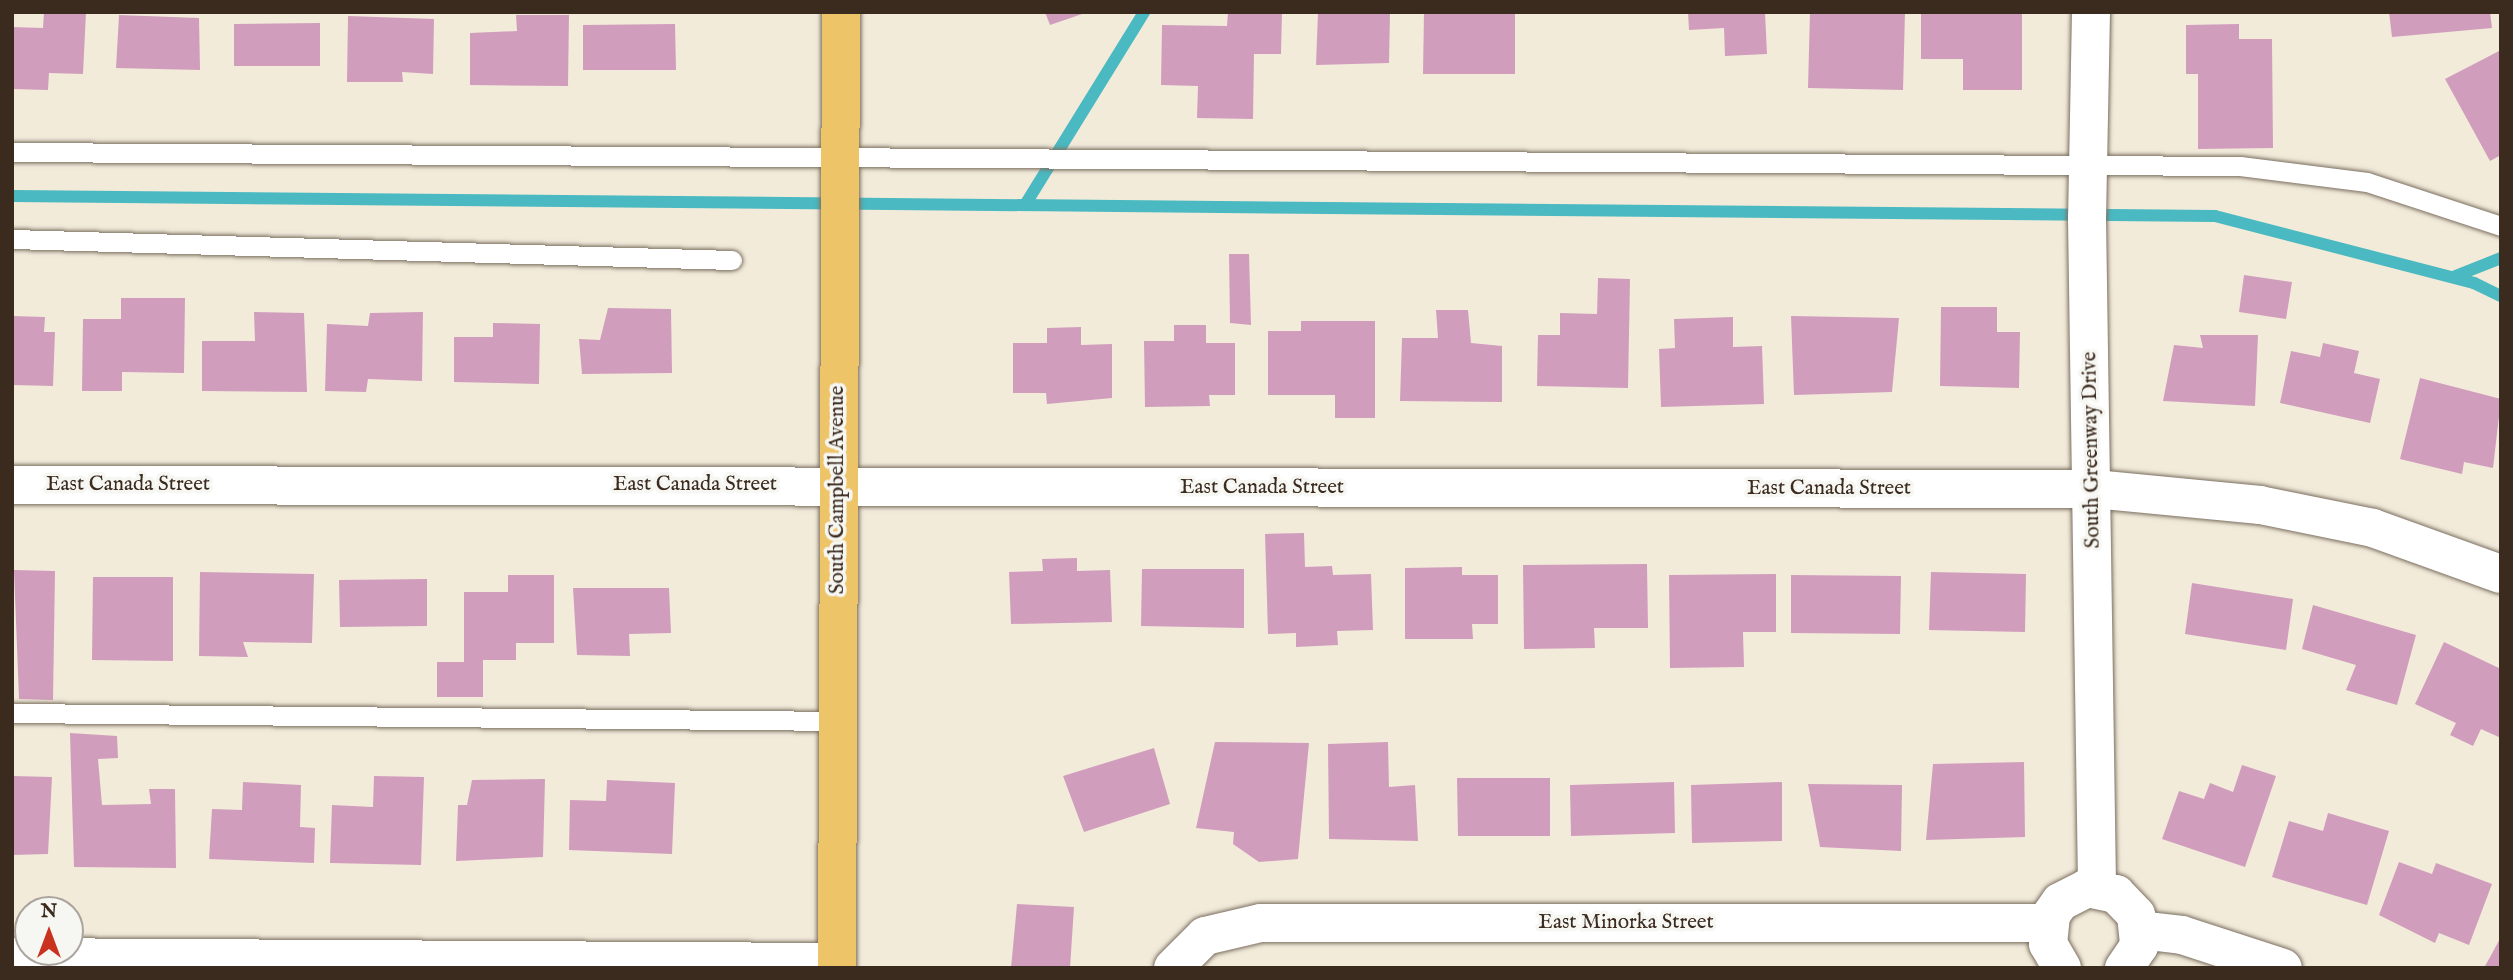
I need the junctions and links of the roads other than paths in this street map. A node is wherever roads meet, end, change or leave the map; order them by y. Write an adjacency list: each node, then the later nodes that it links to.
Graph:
1 (841, 12): 5 (main road, South Campbell Avenue)
2 (2091, 12): 4 (street, South Greenway Drive)
3 (12, 152): 5 (lane)
4 (2088, 164): 5 (lane); 6 (lane); 11 (street, South Greenway Drive)
5 (840, 167): 10 (main road, South Campbell Avenue)
6 (2501, 226)
7 (12, 239): 8 (lane)
8 (732, 260)
9 (12, 485): 10 (street, East Canada Street)
10 (838, 485): 11 (street, East Canada Street); 14 (main road, South Campbell Avenue)
11 (2094, 489): 12 (street, East Canada Street); 15 (street, South Greenway Drive)
12 (2501, 573)
13 (12, 713): 14 (lane)
14 (838, 721): 19 (main road, South Campbell Avenue)
15 (2097, 888): 16 (street); 17 (street)
16 (2049, 923): 20 (street, East Minorka Street); 21 (street)
17 (2140, 930): 22 (street); 23 (street)
18 (12, 957): 19 (street)
19 (837, 965)
20 (1173, 968)
21 (2062, 968)
22 (2124, 968)
23 (2283, 968)

